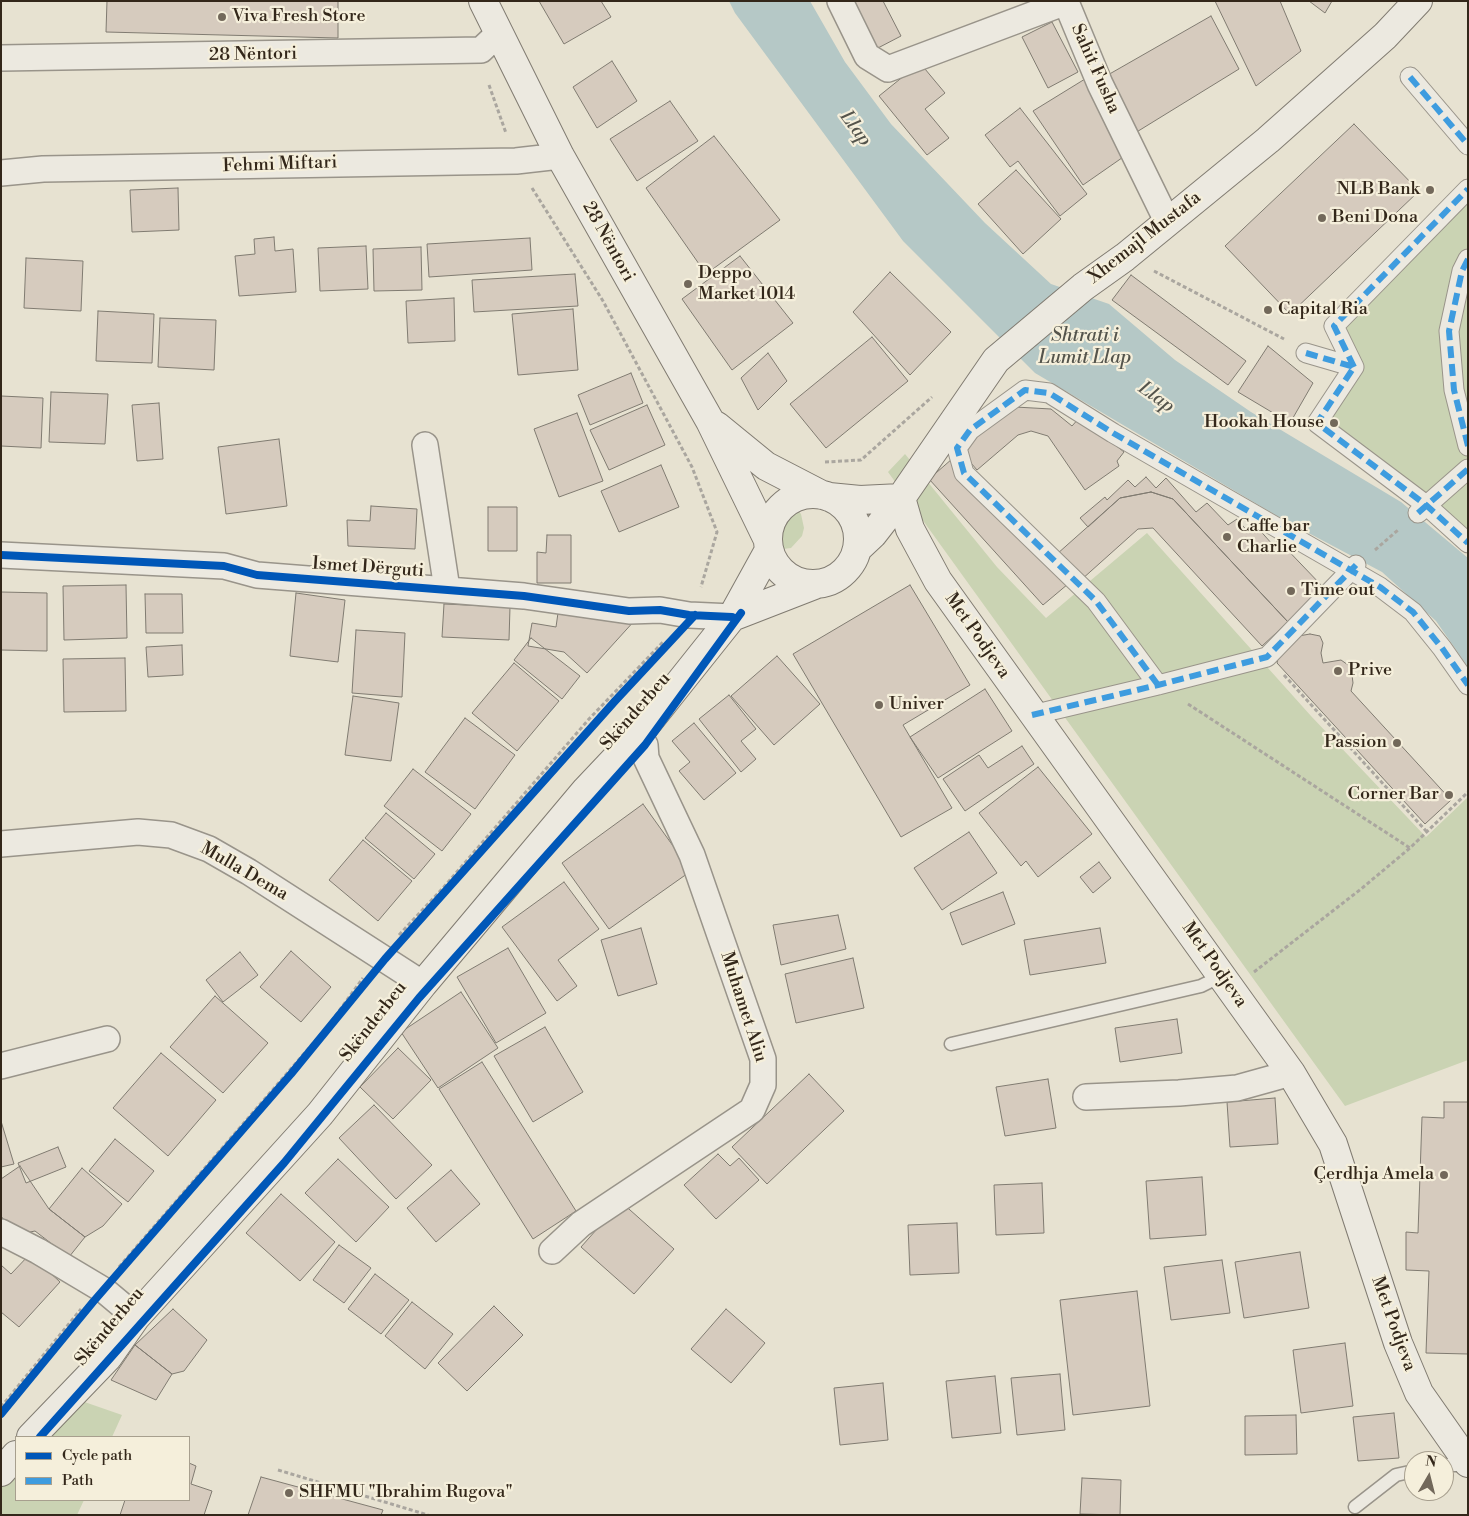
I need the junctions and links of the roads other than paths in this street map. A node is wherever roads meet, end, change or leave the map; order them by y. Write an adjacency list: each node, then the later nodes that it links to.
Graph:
1 (483, 1): 4 (main road, 28 Nëntori)
2 (840, 1): 11 (street, Sahit Fusha)
3 (1418, 1): 11 (main road, Xhemajl Mustafa)
4 (490, 42): 5 (street, 28 Nëntori); 8 (main road, 28 Nëntori)
5 (1, 58)
6 (1410, 77): 7 (street)
7 (1468, 145)
8 (560, 156): 9 (street, Fehmi Miftari); 15 (main road, 28 Nëntori)
9 (1, 173)
10 (1468, 190): 14 (street)
11 (1167, 221): 20 (main road, Xhemajl Mustafa)
12 (1468, 259): 17 (street)
13 (1306, 353): 14 (street)
14 (1354, 367): 21 (street)
15 (710, 420): 19 (main road, 28 Nëntori); 23 (main road, 28 Nëntori)
16 (425, 445): 28 (street)
17 (1468, 446)
18 (1468, 469): 21 (street)
19 (825, 496): 20 (main road); 23 (main road); 24 (main road)
20 (901, 498): 24 (main road, Xhemajl Mustafa); 32 (main road, Met Podjeva)
21 (1422, 509): 22 (street)
22 (1468, 543)
23 (768, 544): 27 (main road); 29 (main road, Skënderbeu)
24 (857, 549): 27 (main road)
25 (1, 555): 28 (street, Ismet Dërguti)
26 (1354, 567): 30 (street); 31 (street); 31 (street)
27 (817, 584): 29 (main road)
28 (447, 589): 29 (street, Ismet Dërguti)
29 (732, 617): 33 (main road, Skënderbeu)
30 (1468, 684)
31 (1158, 685): 32 (street)
32 (1032, 715): 35 (main road, Met Podjeva)
33 (638, 735): 36 (main road, Skënderbeu); 43 (street, Muhamet Aliu)
34 (5, 851): 36 (street, Mulla Dema)
35 (1227, 982): 38 (lane); 40 (main road, Met Podjeva)
36 (423, 984): 44 (main road, Skënderbeu)
37 (107, 1039): 39 (street)
38 (951, 1044)
39 (1, 1066)
40 (1291, 1073): 41 (street); 47 (main road, Met Podjeva)
41 (1086, 1097)
42 (1, 1232): 44 (street)
43 (552, 1251)
44 (136, 1316): 45 (main road, Skënderbeu)
45 (32, 1436)
46 (15, 1456): 49 (main road)
47 (1468, 1464): 48 (lane)
48 (1454, 1465)
49 (1, 1472)
50 (1404, 1473): 51 (lane)
51 (1354, 1506)

